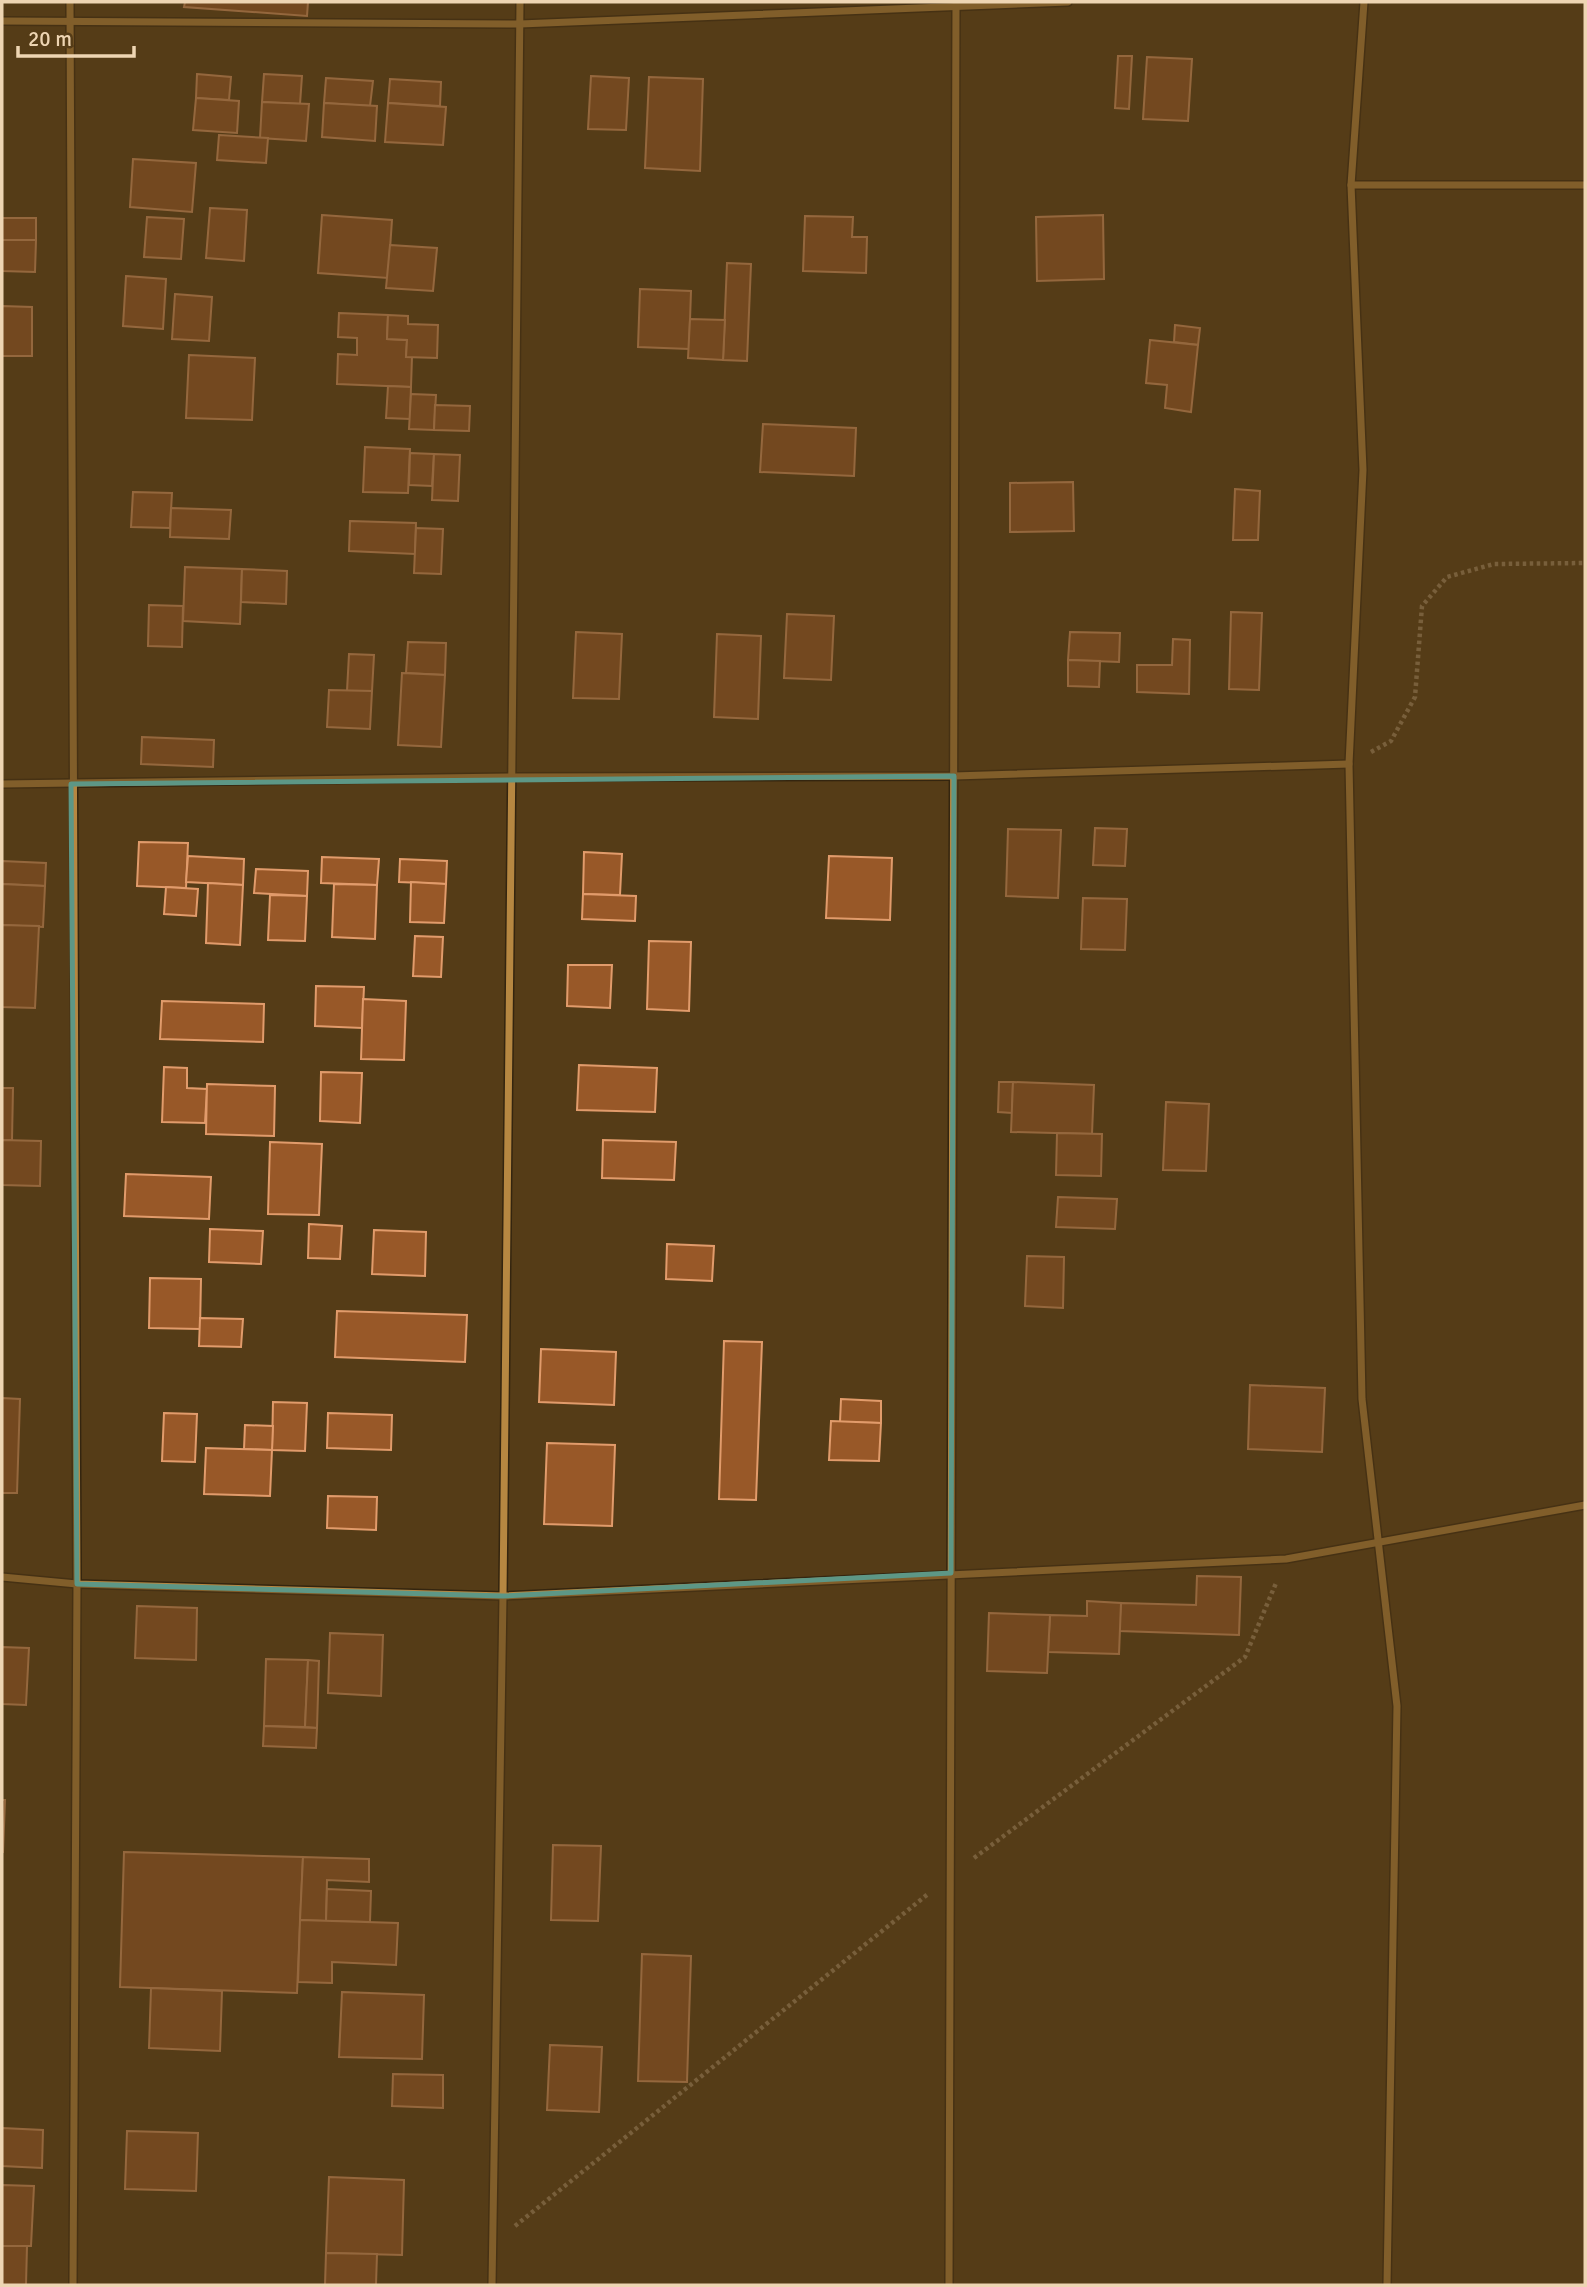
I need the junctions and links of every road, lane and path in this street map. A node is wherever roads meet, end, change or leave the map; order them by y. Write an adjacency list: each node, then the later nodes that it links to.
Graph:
1 (69, 2): 7 (street)
2 (520, 2): 8 (street)
3 (1068, 2): 5 (street)
4 (1364, 2): 9 (street)
5 (956, 3): 8 (street); 13 (street)
6 (2, 20): 7 (street)
7 (70, 20): 8 (street); 16 (street)
8 (520, 24): 14 (street)
9 (1351, 185): 10 (street); 12 (street)
10 (1585, 185)
11 (1585, 563): 12 (path)
12 (1349, 764): 13 (street); 18 (street)
13 (954, 776): 14 (street); 20 (street)
14 (509, 777): 16 (street); 23 (street)
15 (2, 784): 16 (street)
16 (71, 784): 22 (street)
17 (1585, 1505): 18 (street)
18 (1379, 1543): 19 (street); 29 (street)
19 (1286, 1559): 20 (street); 24 (path)
20 (951, 1573): 23 (street); 24 (street)
21 (2, 1577): 22 (street)
22 (77, 1584): 23 (street); 26 (street)
23 (503, 1596): 25 (street)
24 (950, 1876): 25 (path); 28 (street)
25 (491, 2245): 27 (street)
26 (74, 2285)
27 (492, 2285)
28 (948, 2285)
29 (1387, 2285)

